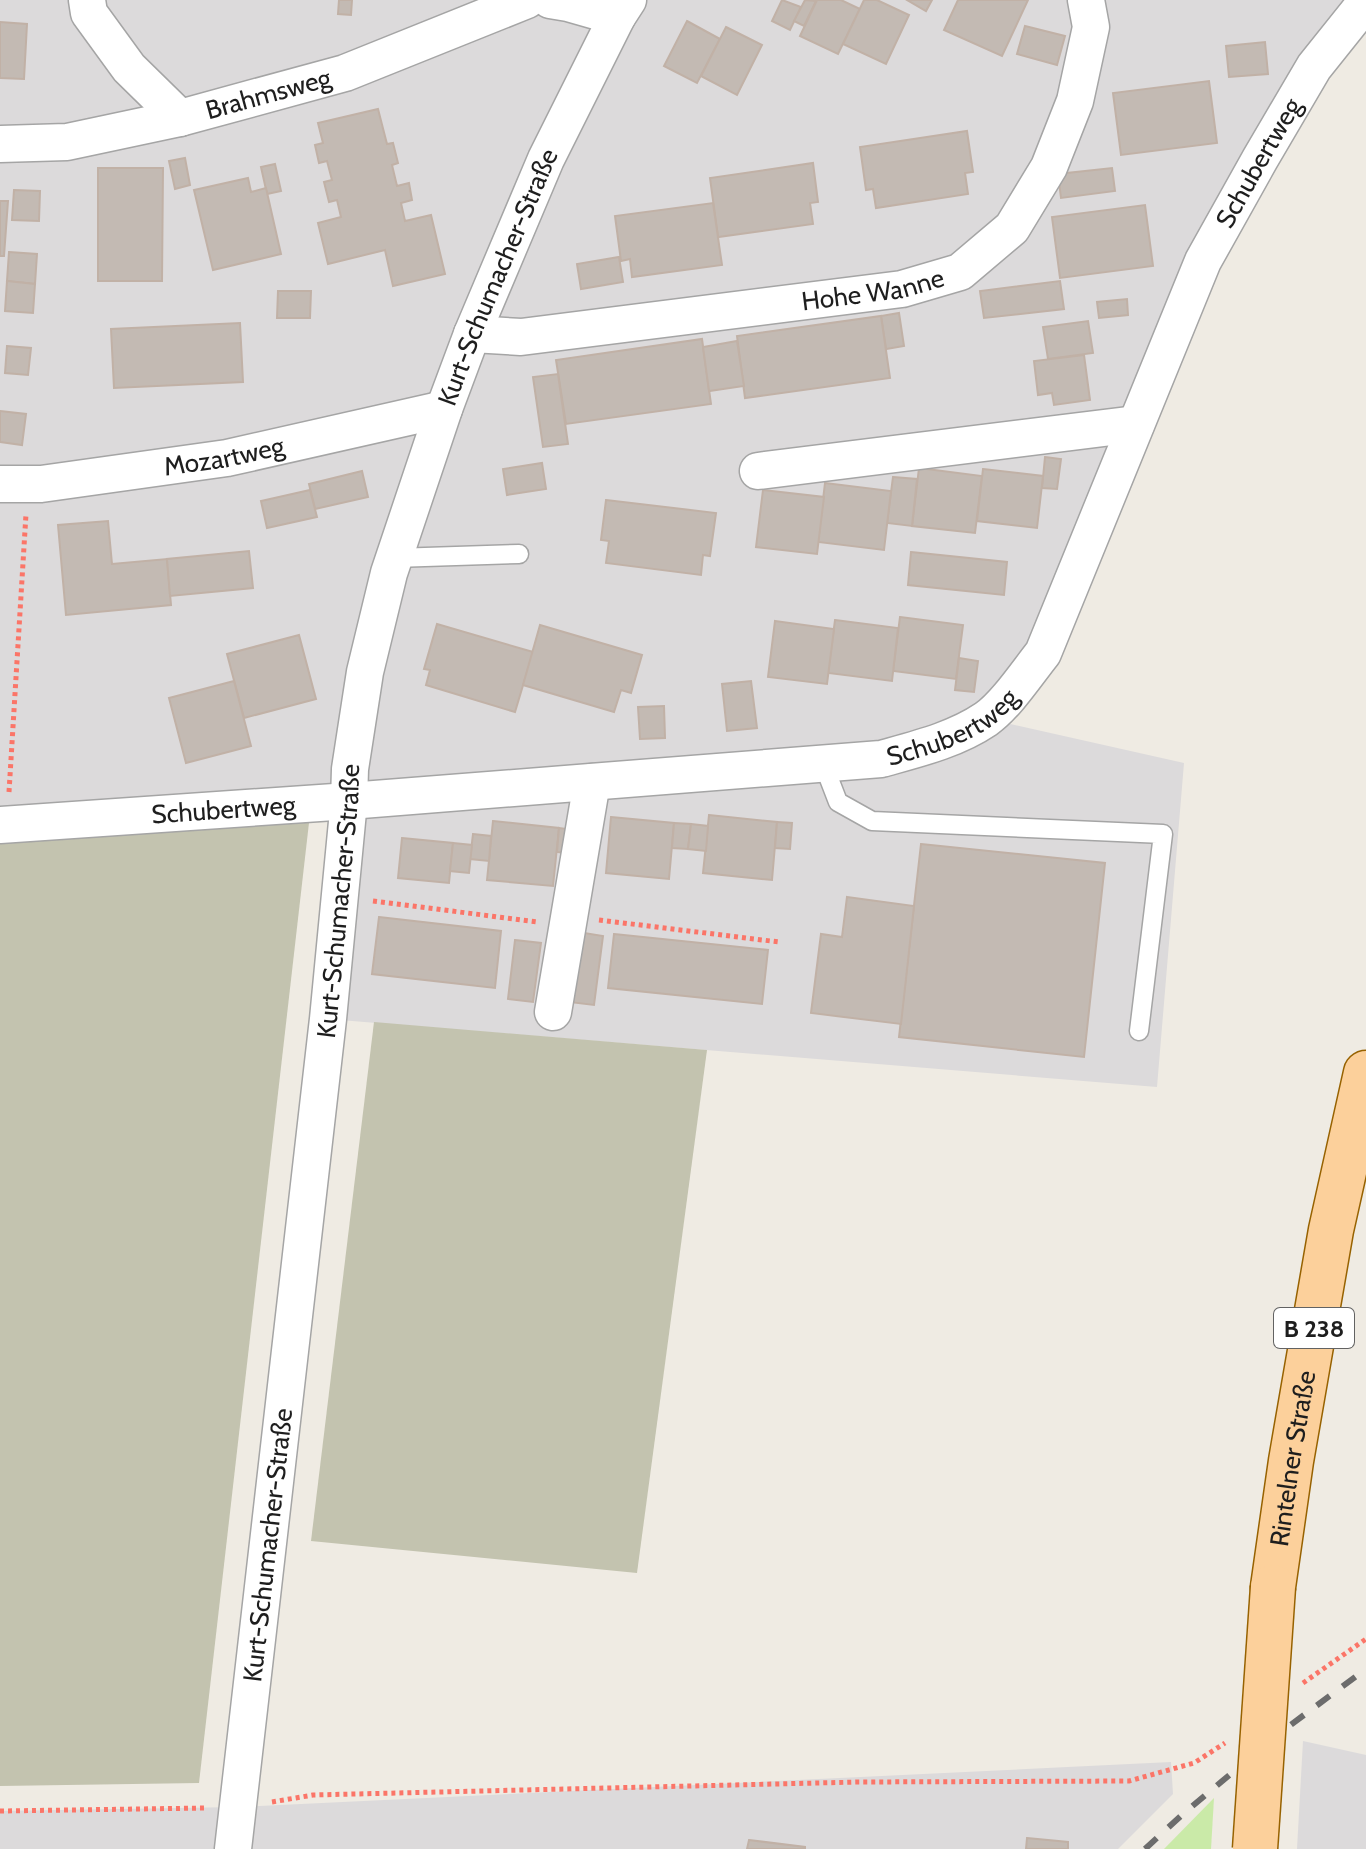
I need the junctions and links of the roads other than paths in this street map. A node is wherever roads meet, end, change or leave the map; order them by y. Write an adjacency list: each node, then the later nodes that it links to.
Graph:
1 (87, 0): 7 (street)
2 (527, 0): 7 (street, Brahmsweg)
3 (550, 0): 6 (street)
4 (1086, 0): 9 (street, Hohe Wanne)
5 (1366, 2): 11 (street, Schubertweg)
6 (622, 9): 9 (street, Kurt-Schumacher-Straße)
7 (180, 118): 8 (street, Brahmsweg)
8 (0, 144)
9 (472, 334): 10 (street, Kurt-Schumacher-Straße)
10 (444, 409): 13 (street, Mozartweg); 15 (street, Kurt-Schumacher-Straße)
11 (1136, 424): 12 (street); 16 (street, Schubertweg)
12 (758, 471)
13 (14, 484)
14 (519, 554): 15 (lane)
15 (394, 558): 18 (street, Kurt-Schumacher-Straße)
16 (823, 763): 17 (street, Schubertweg); 21 (lane)
17 (592, 782): 18 (street, Schubertweg); 20 (street)
18 (349, 801): 19 (street, Schubertweg); 23 (street, Kurt-Schumacher-Straße)
19 (3, 825)
20 (553, 1012)
21 (1139, 1031)
22 (1366, 1073): 24 (main road, Rintelner Straße / B 238, bridge)
23 (233, 1849)
24 (1255, 1849)

